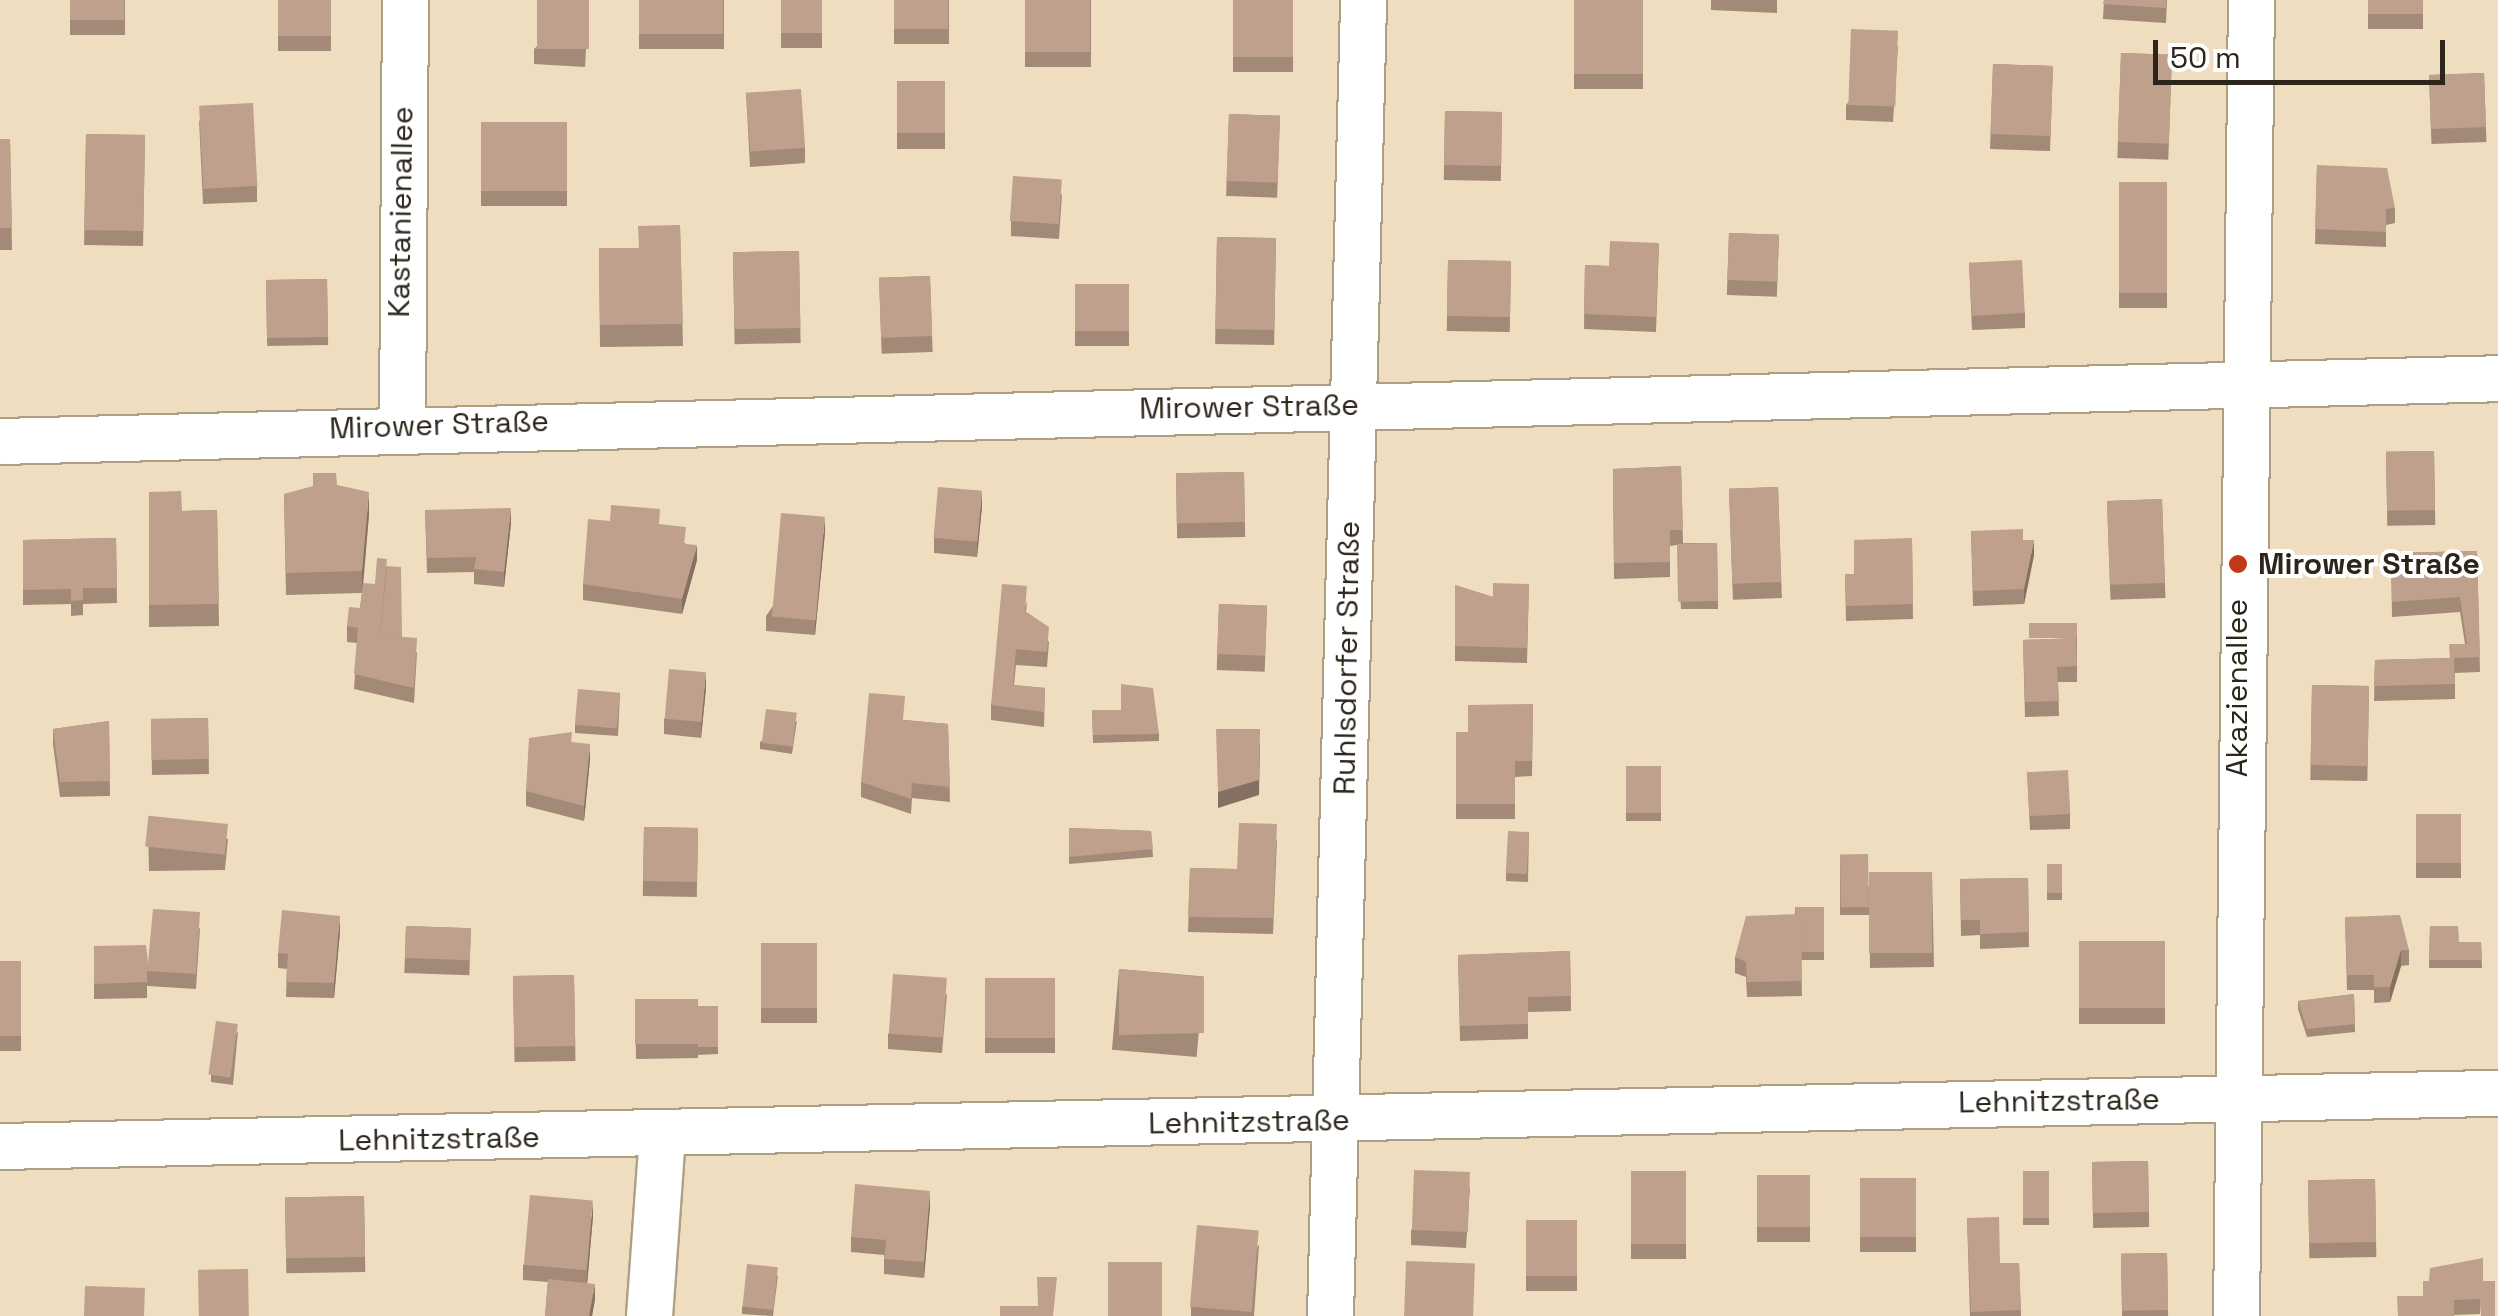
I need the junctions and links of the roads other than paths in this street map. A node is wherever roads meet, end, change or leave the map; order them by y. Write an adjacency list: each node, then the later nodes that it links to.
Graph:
1 (406, 0): 7 (street, Kastanienallee)
2 (1363, 0): 6 (street, Ruhlsdorfer Straße)
3 (2251, 0): 5 (street, Akazienallee)
4 (2498, 378): 5 (street, Mirower Straße)
5 (2242, 384): 6 (street, Mirower Straße); 10 (street, Akazienallee)
6 (1353, 406): 7 (street, Mirower Straße); 11 (street, Ruhlsdorfer Straße)
7 (402, 424): 8 (street, Mirower Straße)
8 (0, 441)
9 (2498, 1093): 10 (street, Lehnitzstraße)
10 (2236, 1097): 11 (street, Lehnitzstraße); 16 (street, Akazienallee)
11 (1335, 1120): 12 (street, Lehnitzstraße); 15 (street, Ruhlsdorfer Straße)
12 (662, 1136): 13 (street, Lehnitzstraße); 14 (street)
13 (0, 1146)
14 (649, 1316)
15 (1330, 1316)
16 (2236, 1316)

